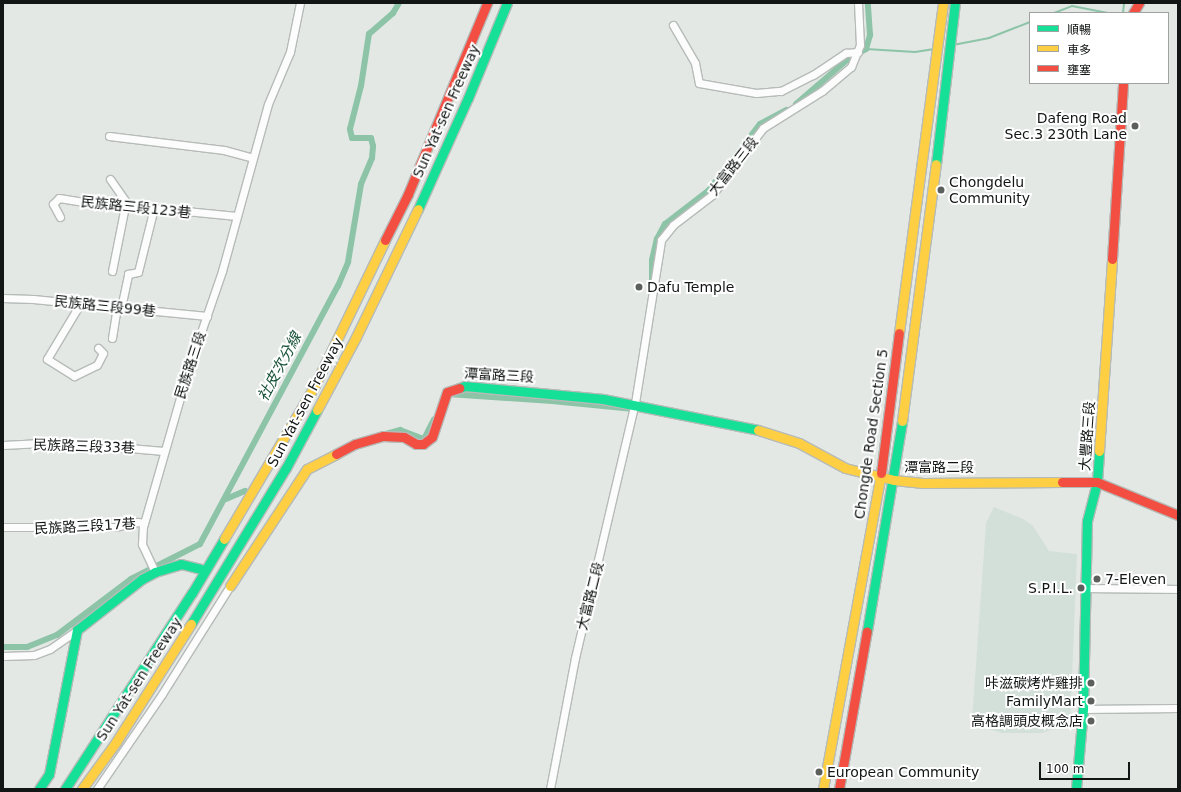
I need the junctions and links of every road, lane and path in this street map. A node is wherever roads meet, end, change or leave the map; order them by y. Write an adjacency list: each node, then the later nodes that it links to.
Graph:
1 (300, 3): 13 (street, 民族路三段)
2 (487, 3): 45 (main road, Sun Yat-sen Freeway)
3 (507, 3): 46 (main road, Sun Yat-sen Freeway)
4 (858, 3): 10 (street, 大富路三段)
5 (943, 3): 29 (main road, Chongde Road Section 5)
6 (955, 3): 30 (main road, Chongde Road Section 5)
7 (1139, 3): 8 (main road)
8 (1134, 12)
9 (673, 25): 10 (street)
10 (858, 52): 26 (street, 大富路三段)
11 (1123, 84): 31 (main road, 大豐路三段)
12 (109, 136): 13 (street)
13 (253, 158): 17 (street, 民族路三段)
14 (110, 179): 15 (street)
15 (127, 206): 16 (street, 民族路三段123巷); 18 (street, 民族路三段123巷); 19 (street)
16 (154, 208): 17 (street, 民族路三段123巷); 22 (street)
17 (237, 216): 23 (street, 民族路三段)
18 (60, 217)
19 (112, 270)
20 (3, 298): 21 (street, 民族路三段99巷)
21 (80, 304): 22 (street, 民族路三段99巷); 25 (street)
22 (119, 308): 23 (street, 民族路三段99巷); 24 (street)
23 (207, 316): 28 (street, 民族路三段)
24 (112, 338)
25 (98, 348)
26 (635, 404): 29 (main road, 潭富路二段); 37 (main road, 潭富路三段); 48 (street, 大富路二段)
27 (3, 445): 28 (street, 民族路三段33巷)
28 (164, 451): 33 (street, 民族路三段)
29 (880, 478): 30 (main road, 潭富路二段); 49 (main road, Chongde Road Section 5)
30 (894, 480): 31 (main road, 潭富路二段); 50 (main road, Chongde Road Section 5)
31 (1097, 482): 32 (main road, 潭富路二段); 38 (main road, 大豐路三段)
32 (1178, 515)
33 (144, 523): 34 (street, 民族路三段17巷); 35 (street, 民族路三段)
34 (3, 527)
35 (154, 569): 36 (main road); 40 (main road)
36 (201, 569)
37 (230, 586): 47 (street)
38 (1087, 588): 39 (street); 43 (main road, 大豐路三段)
39 (1178, 589)
40 (77, 630): 41 (street); 44 (main road)
41 (3, 656)
42 (1178, 708): 43 (street)
43 (1083, 709): 51 (main road, 大豐路三段)
44 (39, 789)
45 (65, 789)
46 (82, 789)
47 (97, 789)
48 (550, 789)
49 (823, 789)
50 (839, 789)
51 (1076, 789)

